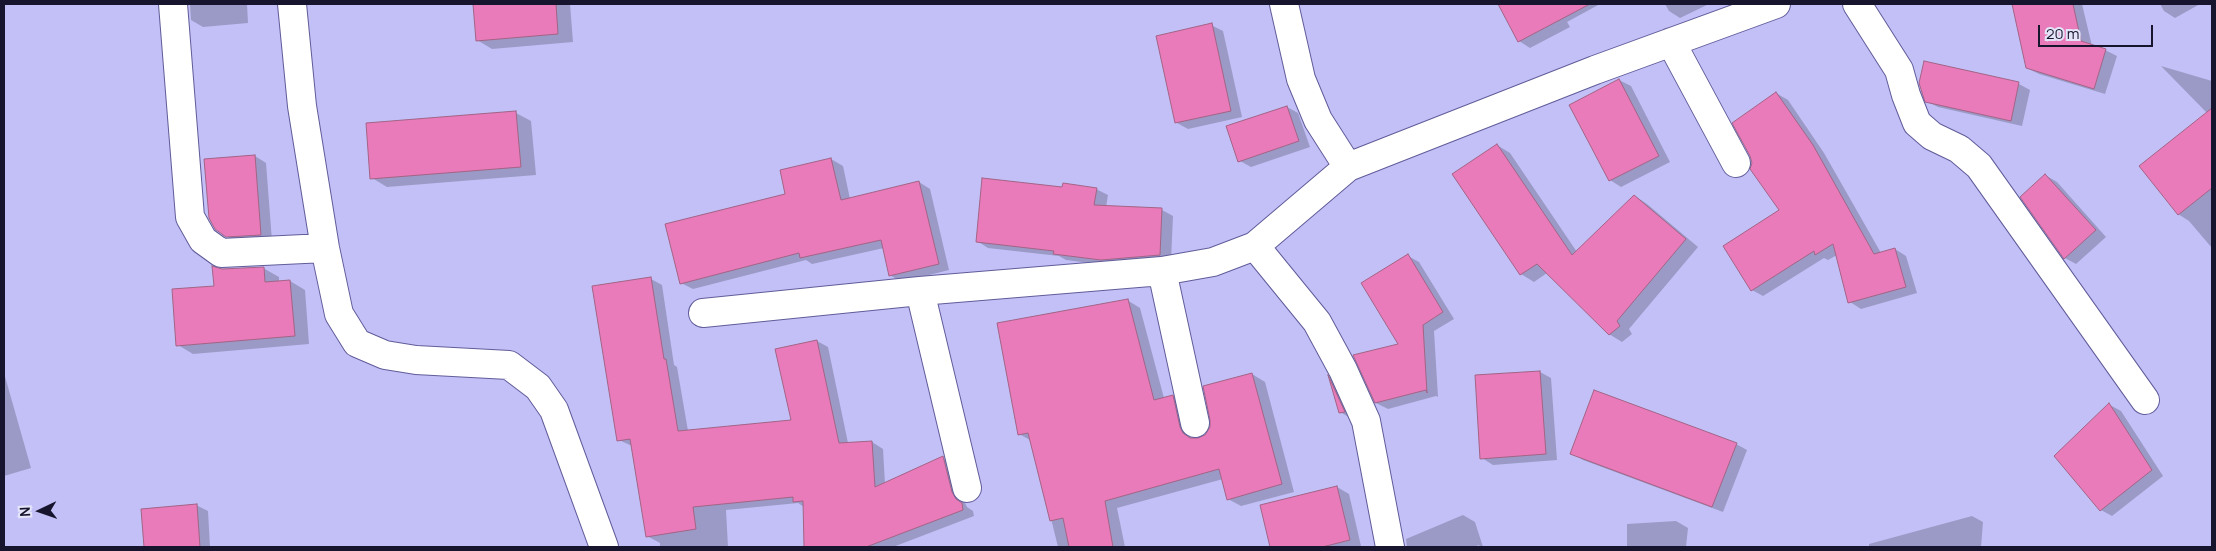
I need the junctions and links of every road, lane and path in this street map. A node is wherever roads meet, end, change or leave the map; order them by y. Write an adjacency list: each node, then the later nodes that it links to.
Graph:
1 (172, 4): 10 (street)
2 (292, 4): 10 (street)
3 (1284, 4): 8 (street)
4 (1776, 4): 6 (street)
5 (1857, 4): 14 (street)
6 (1672, 42): 7 (street); 8 (street)
7 (1736, 163)
8 (1348, 167): 9 (street)
9 (1255, 246): 11 (street); 18 (street)
10 (325, 248): 17 (street)
11 (1162, 271): 12 (street); 15 (street)
12 (920, 291): 13 (street); 16 (street)
13 (703, 313)
14 (2145, 400)
15 (1195, 423)
16 (967, 488)
17 (604, 547)
18 (1390, 547)

